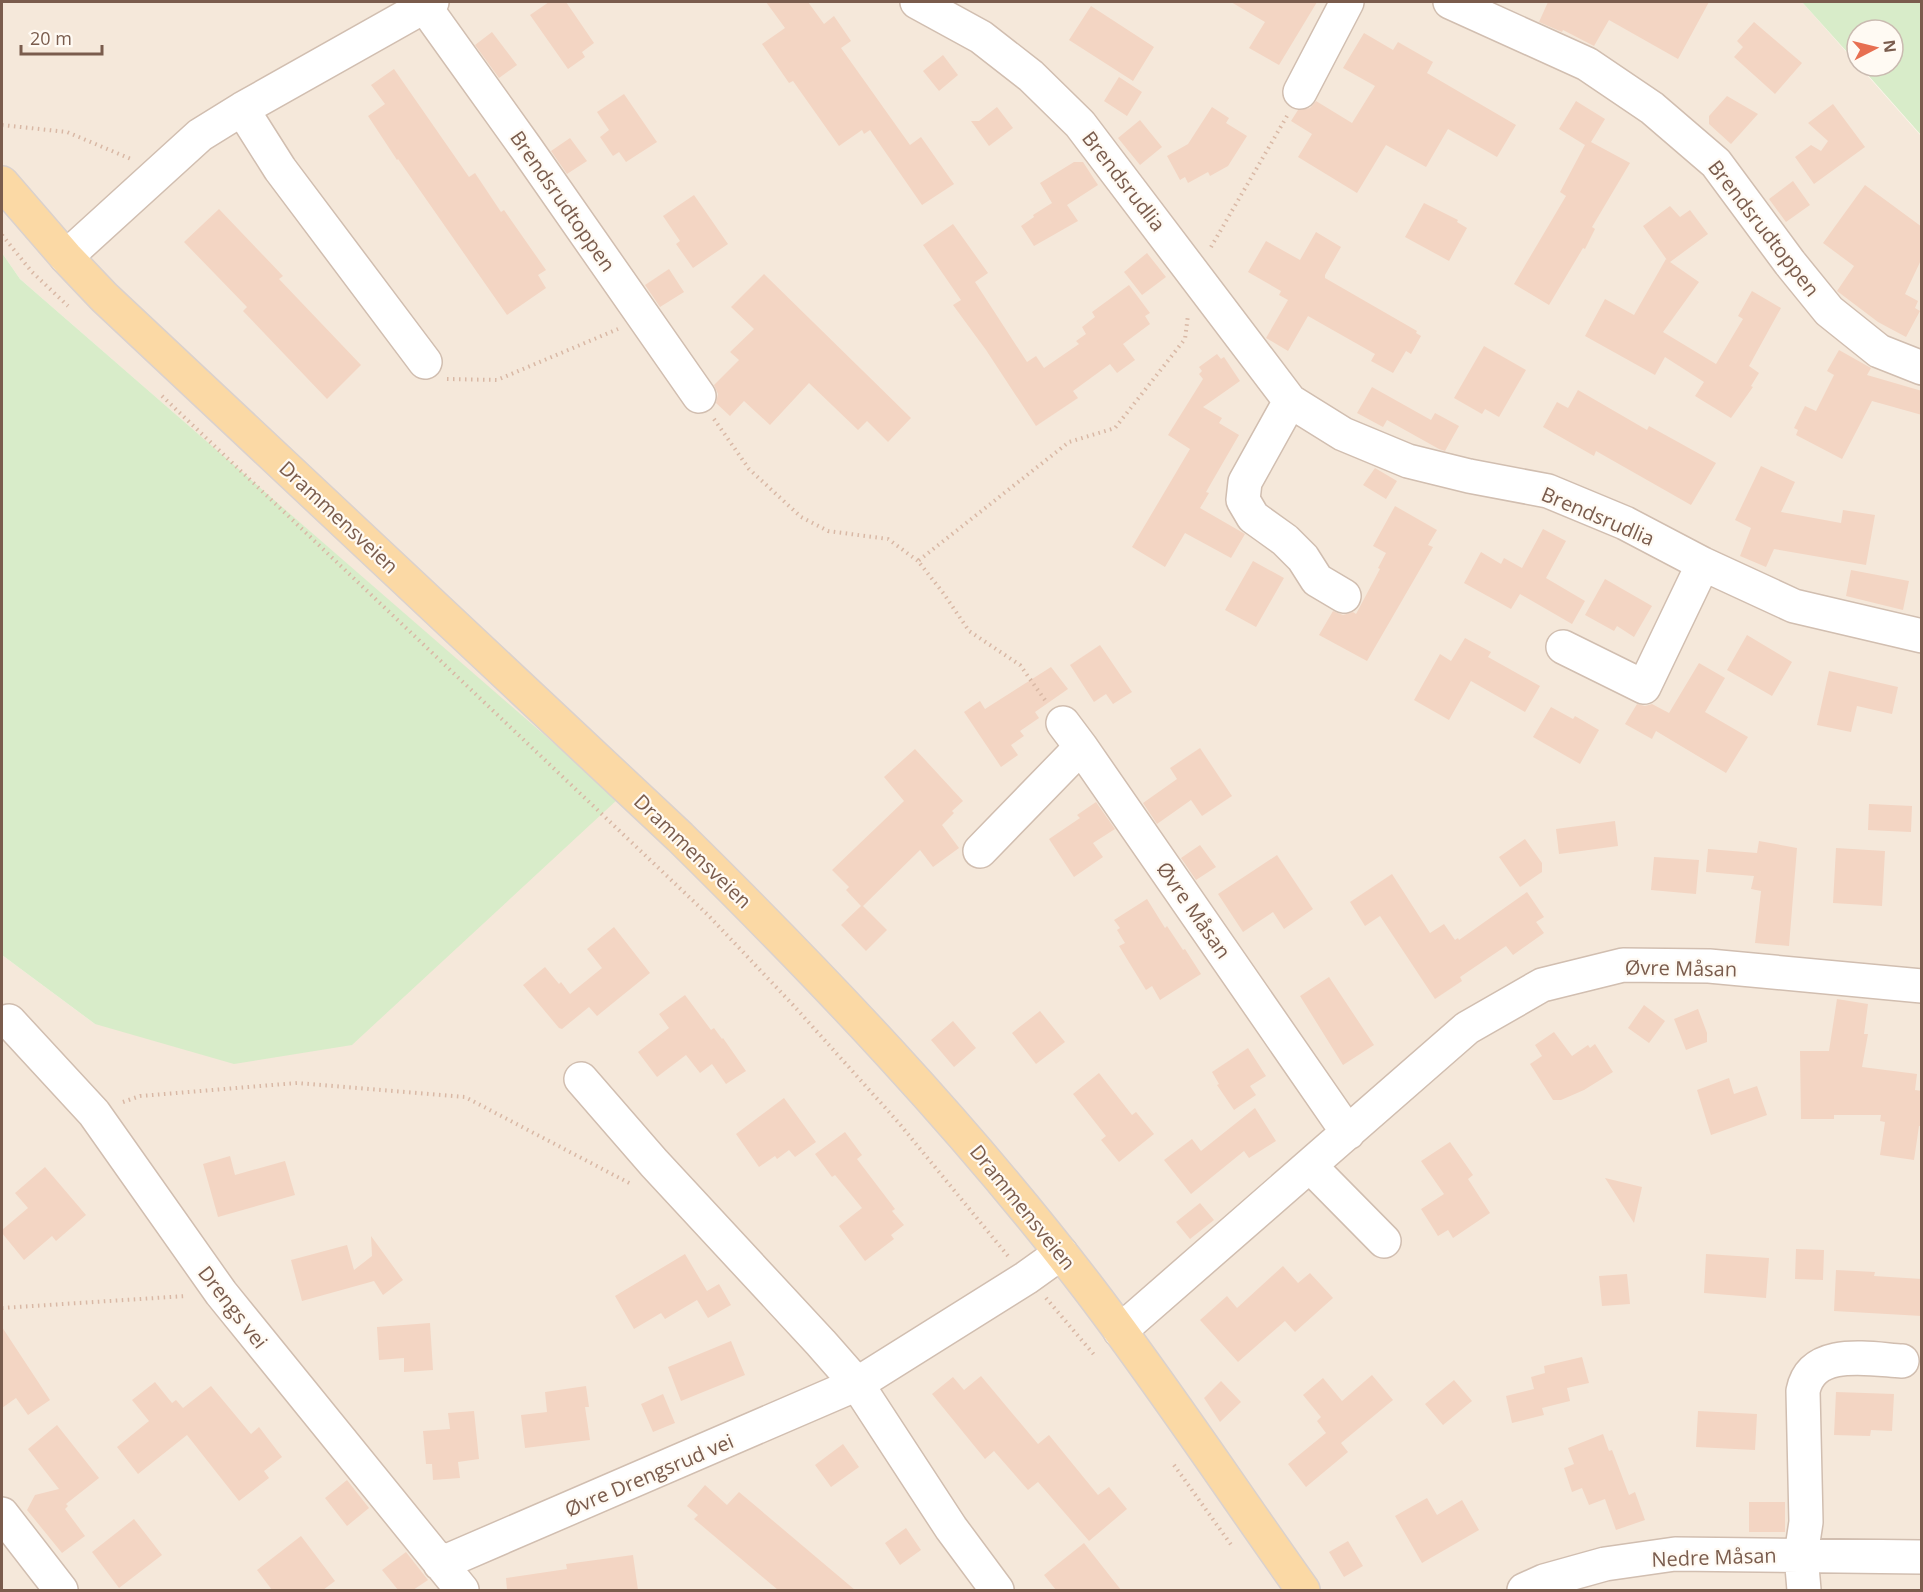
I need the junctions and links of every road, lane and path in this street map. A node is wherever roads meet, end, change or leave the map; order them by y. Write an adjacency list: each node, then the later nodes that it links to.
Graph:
1 (918, 2): 12 (street, Brendsrudlia)
2 (1347, 2): 5 (street)
3 (1449, 2): 16 (street, Brendsrudtoppen)
4 (429, 4): 6 (street, Brendsrudtoppen); 14 (street, Brendsrudtoppen)
5 (1300, 92): 12 (path)
6 (242, 109): 8 (street, Brendsrudtoppen); 15 (street)
7 (2, 125): 8 (path)
8 (167, 164): 11 (street, Brendsrudtoppen)
9 (2, 183): 11 (main road, Drammensveien)
10 (2, 235): 13 (path)
11 (66, 257): 35 (main road, Drammensveien)
12 (1195, 274): 19 (street, Brendsrudlia); 20 (path)
13 (69, 308)
14 (645, 317): 15 (path); 18 (street, Brendsrudtoppen)
15 (425, 362)
16 (1922, 368)
17 (154, 389): 36 (path)
18 (699, 396): 20 (path)
19 (1290, 401): 21 (street, Brendsrudlia); 22 (street)
20 (918, 561): 25 (path)
21 (1703, 564): 23 (street, Brendsrudlia); 24 (street)
22 (1344, 596)
23 (1922, 636)
24 (1563, 647)
25 (1072, 735): 26 (street); 31 (street, Øvre Måsan)
26 (980, 851)
27 (1922, 986): 31 (street, Øvre Måsan)
28 (9, 1021): 30 (street, Drengs vei)
29 (581, 1079): 43 (street)
30 (94, 1113): 33 (path); 38 (street, Drengs vei)
31 (1348, 1133): 32 (street, Øvre Måsan)
32 (1310, 1166): 34 (street); 40 (street, Øvre Måsan)
33 (638, 1187)
34 (1384, 1240)
35 (1060, 1254): 40 (main road, Drammensveien); 43 (street, Øvre Drengsrud vei)
36 (1015, 1263)
37 (1038, 1290): 41 (path)
38 (221, 1293): 39 (path); 49 (street, Drengs vei)
39 (2, 1308)
40 (1120, 1331): 53 (main road, Drammensveien)
41 (1096, 1357)
42 (1902, 1361): 47 (street)
43 (857, 1384): 49 (street, Øvre Drengsrud vei); 52 (street)
44 (1174, 1465): 46 (path)
45 (2, 1514): 50 (street)
46 (1236, 1552)
47 (1801, 1555): 48 (street, Nedre Måsan); 54 (street, Nedre Måsan); 55 (street, Nedre Måsan)
48 (1922, 1557)
49 (440, 1564): 51 (street, Drengs vei)
50 (61, 1590)
51 (462, 1590)
52 (997, 1590)
53 (1303, 1590)
54 (1524, 1590)
55 (1804, 1590)

